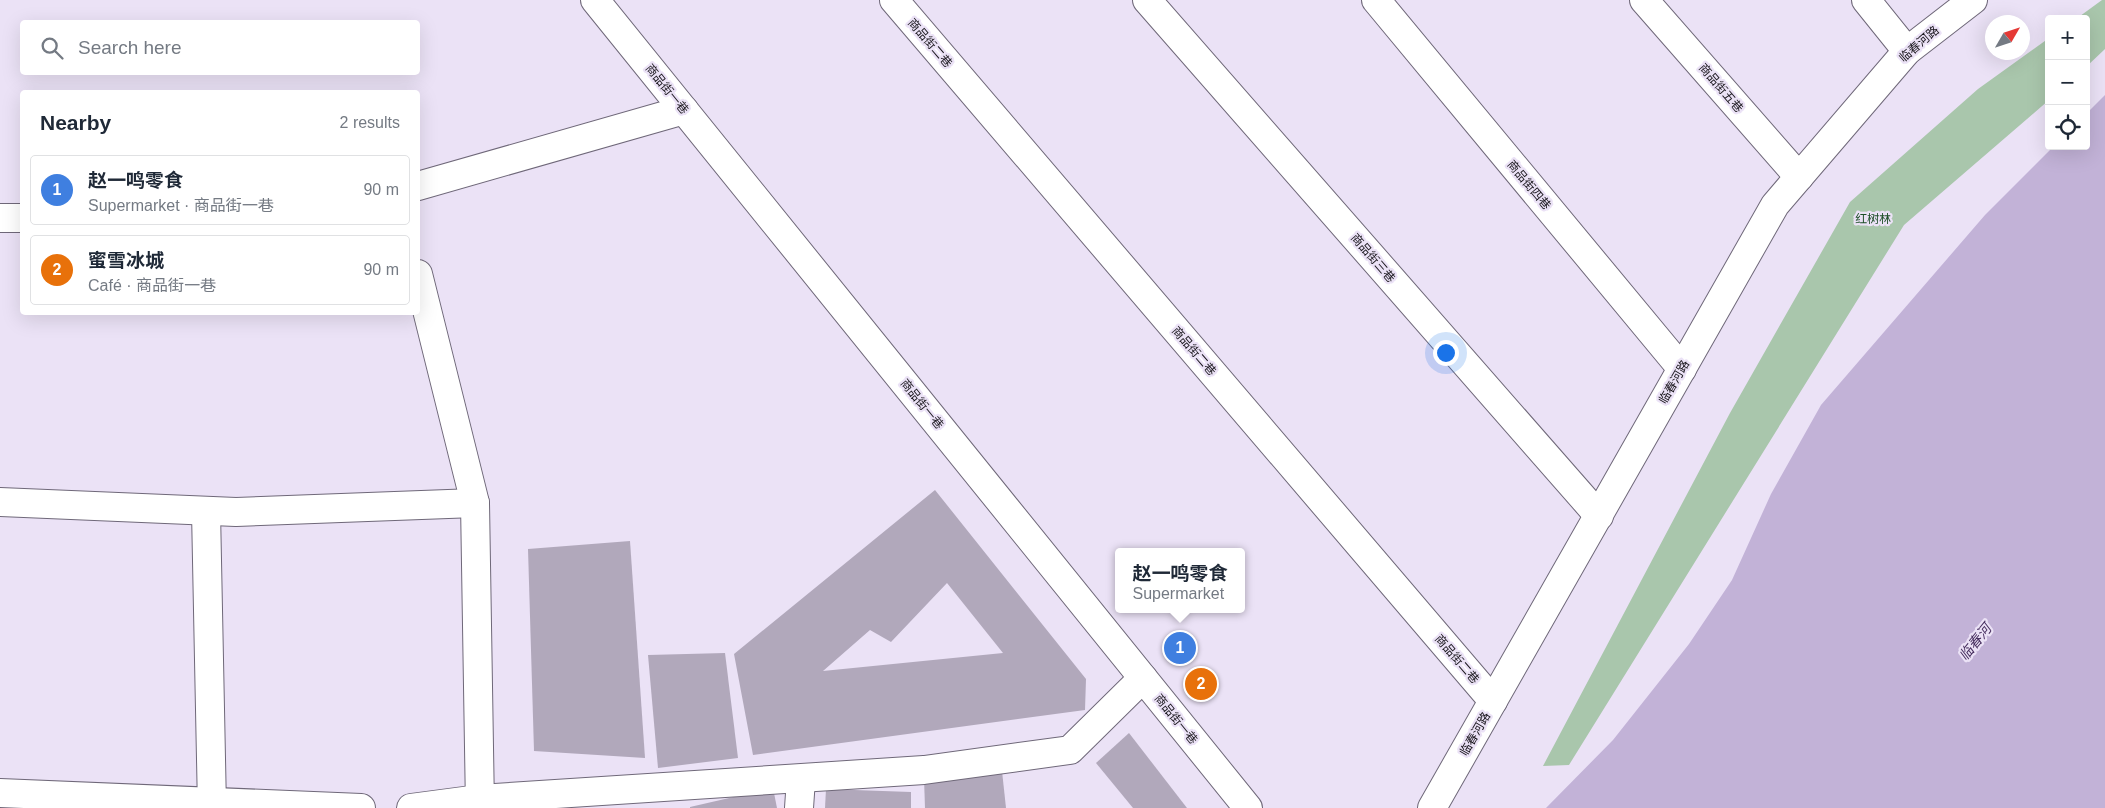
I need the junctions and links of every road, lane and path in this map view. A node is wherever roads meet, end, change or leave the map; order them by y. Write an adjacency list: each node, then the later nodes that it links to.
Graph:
1 (595, 0): 9 (street, 商品街一巷)
2 (894, 0): 21 (street, 商品街二巷)
3 (1147, 0): 19 (street, 商品街三巷)
4 (1376, 0): 15 (street, 商品街四巷)
5 (1644, 0): 10 (street, 商品街五巷)
6 (1866, 0): 8 (street)
7 (1973, 0): 8 (street, 临春河路)
8 (1908, 51): 10 (street, 临春河路)
9 (684, 110): 11 (street); 20 (street, 商品街一巷)
10 (1799, 176): 15 (street, 临春河路)
11 (420, 185)
12 (0, 218): 13 (street)
13 (20, 218)
14 (420, 282): 17 (street)
15 (1682, 369): 19 (street, 临春河路)
16 (0, 502): 18 (street)
17 (475, 503): 18 (street); 24 (street)
18 (206, 511): 25 (street)
19 (1599, 516): 21 (street, 临春河路)
20 (1144, 678): 22 (street); 29 (street, 商品街一巷)
21 (1493, 702): 30 (street, 临春河路)
22 (801, 779): 24 (street); 28 (street)
23 (0, 793): 25 (street)
24 (479, 804): 27 (street)
25 (212, 805): 26 (street)
26 (361, 808)
27 (411, 808)
28 (799, 808)
29 (1248, 808)
30 (1432, 808)

